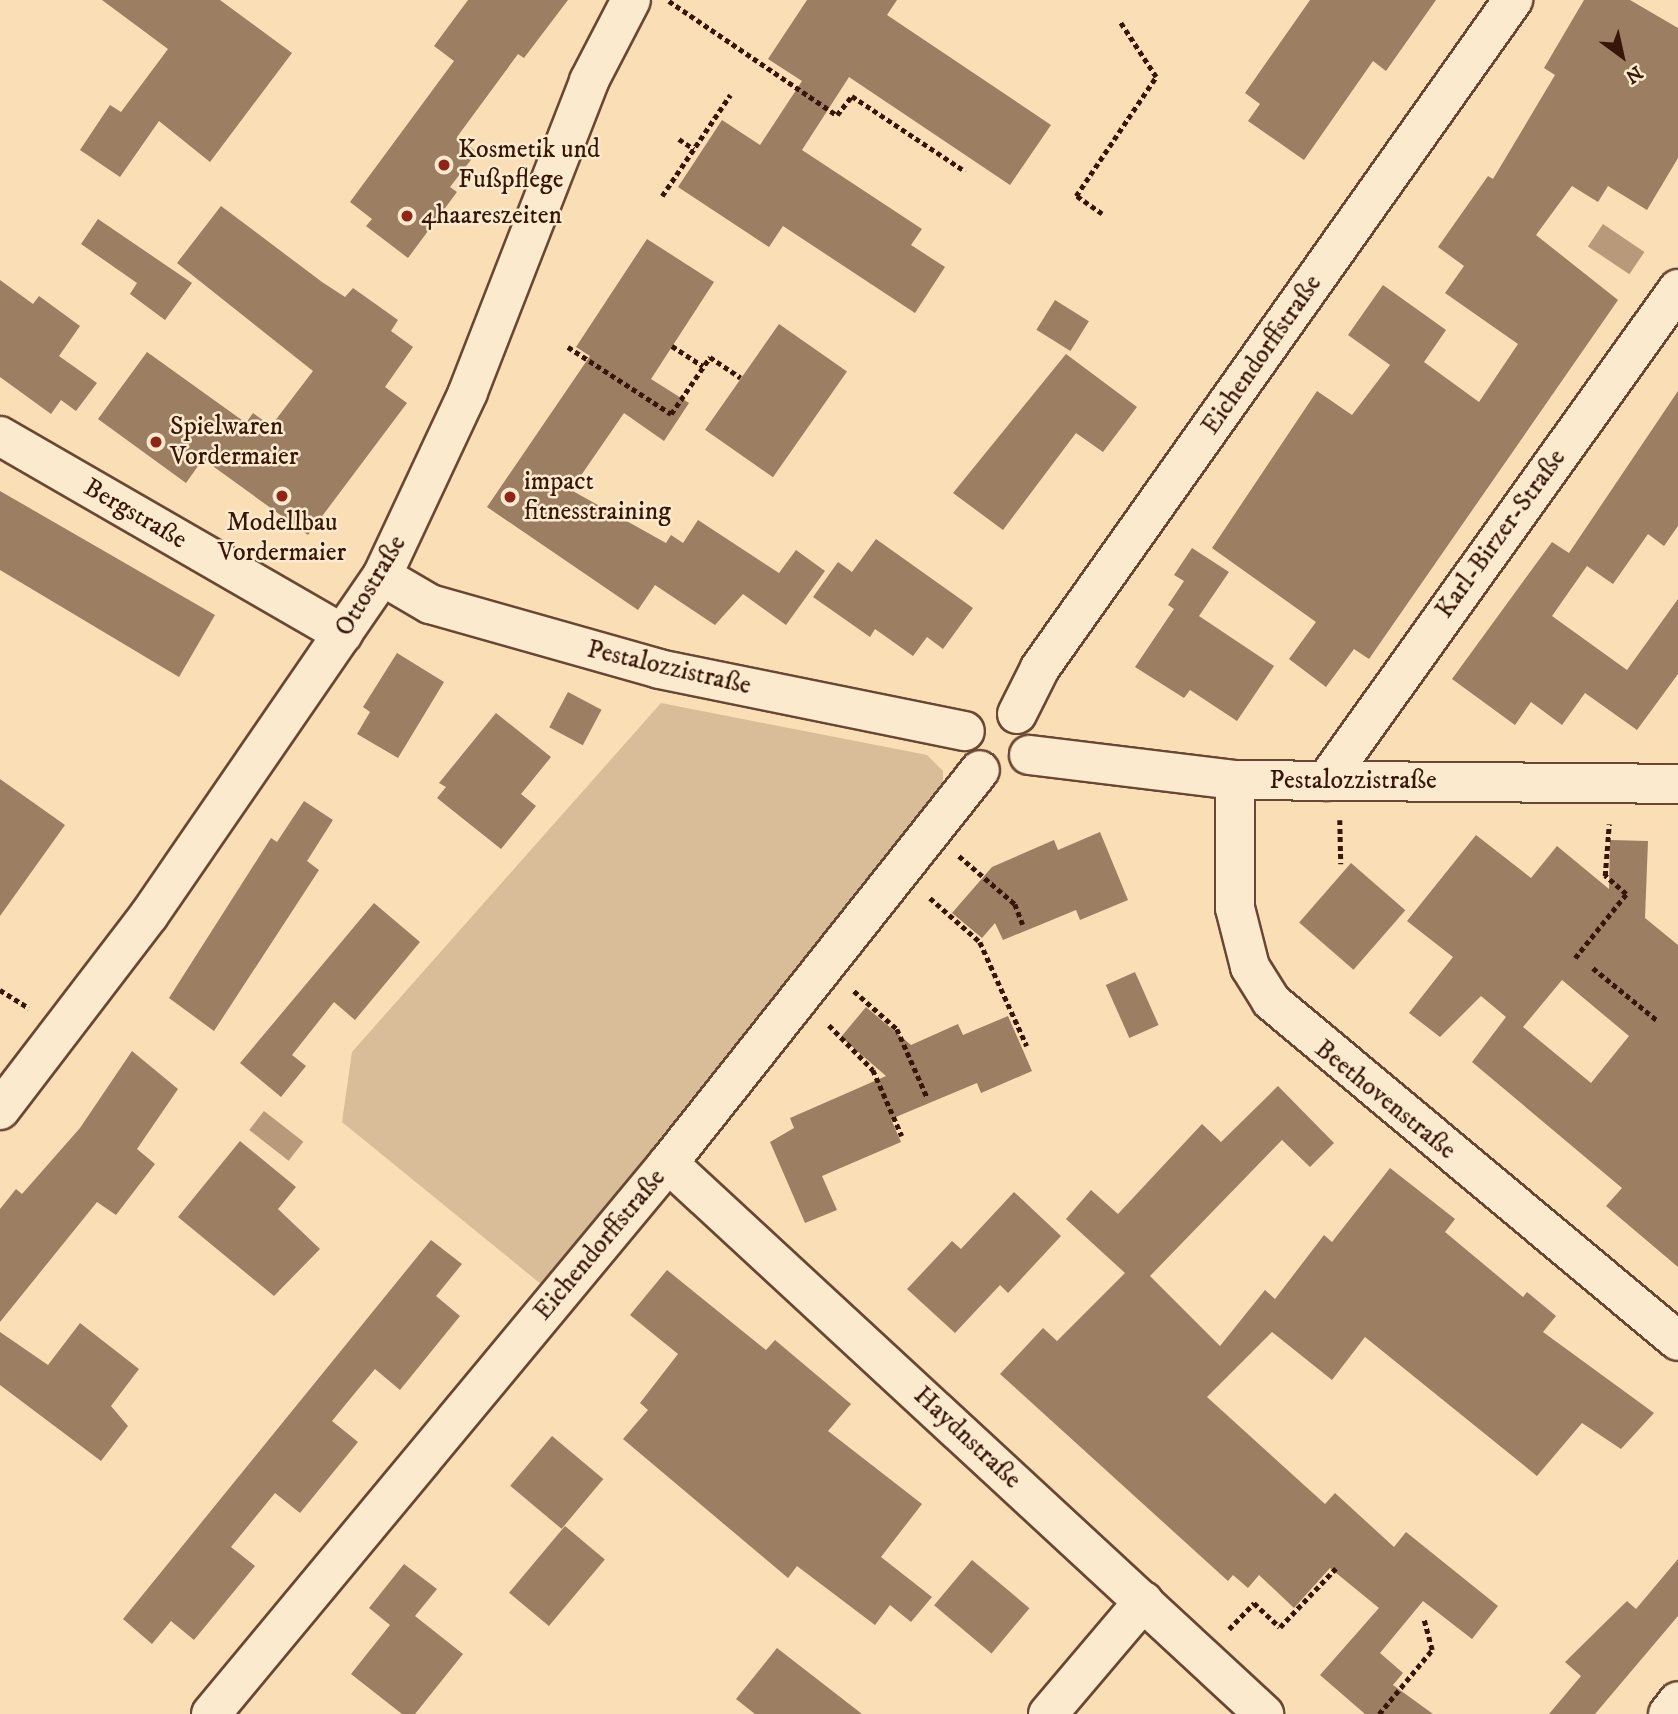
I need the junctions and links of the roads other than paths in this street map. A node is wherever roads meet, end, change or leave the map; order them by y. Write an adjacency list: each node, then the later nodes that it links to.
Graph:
1 (631, 0): 5 (street, Ottostraße)
2 (1513, 0): 7 (street, Eichendorffstraße)
3 (1678, 289): 12 (street, Karl-Birzer-Straße)
4 (0, 436): 6 (street, Bergstraße)
5 (382, 576): 6 (street, Ottostraße); 8 (street, Pestalozzistraße)
6 (343, 634): 14 (street, Ottostraße)
7 (1017, 714): 8 (street); 9 (street)
8 (965, 731): 10 (street)
9 (1029, 755): 10 (street); 11 (street, Pestalozzistraße)
10 (980, 770): 15 (street, Eichendorffstraße)
11 (1235, 780): 12 (street, Pestalozzistraße); 16 (street, Beethovenstraße)
12 (1326, 781): 13 (street, Pestalozzistraße)
13 (1678, 785)
14 (0, 1110)
15 (668, 1163): 17 (street, Haydnstraße); 19 (street, Eichendorffstraße)
16 (1678, 1341)
17 (1144, 1601): 20 (street); 21 (street, Haydnstraße)
18 (1678, 1701): 22 (street)
19 (211, 1714)
20 (1048, 1714)
21 (1264, 1714)
22 (1668, 1714)

